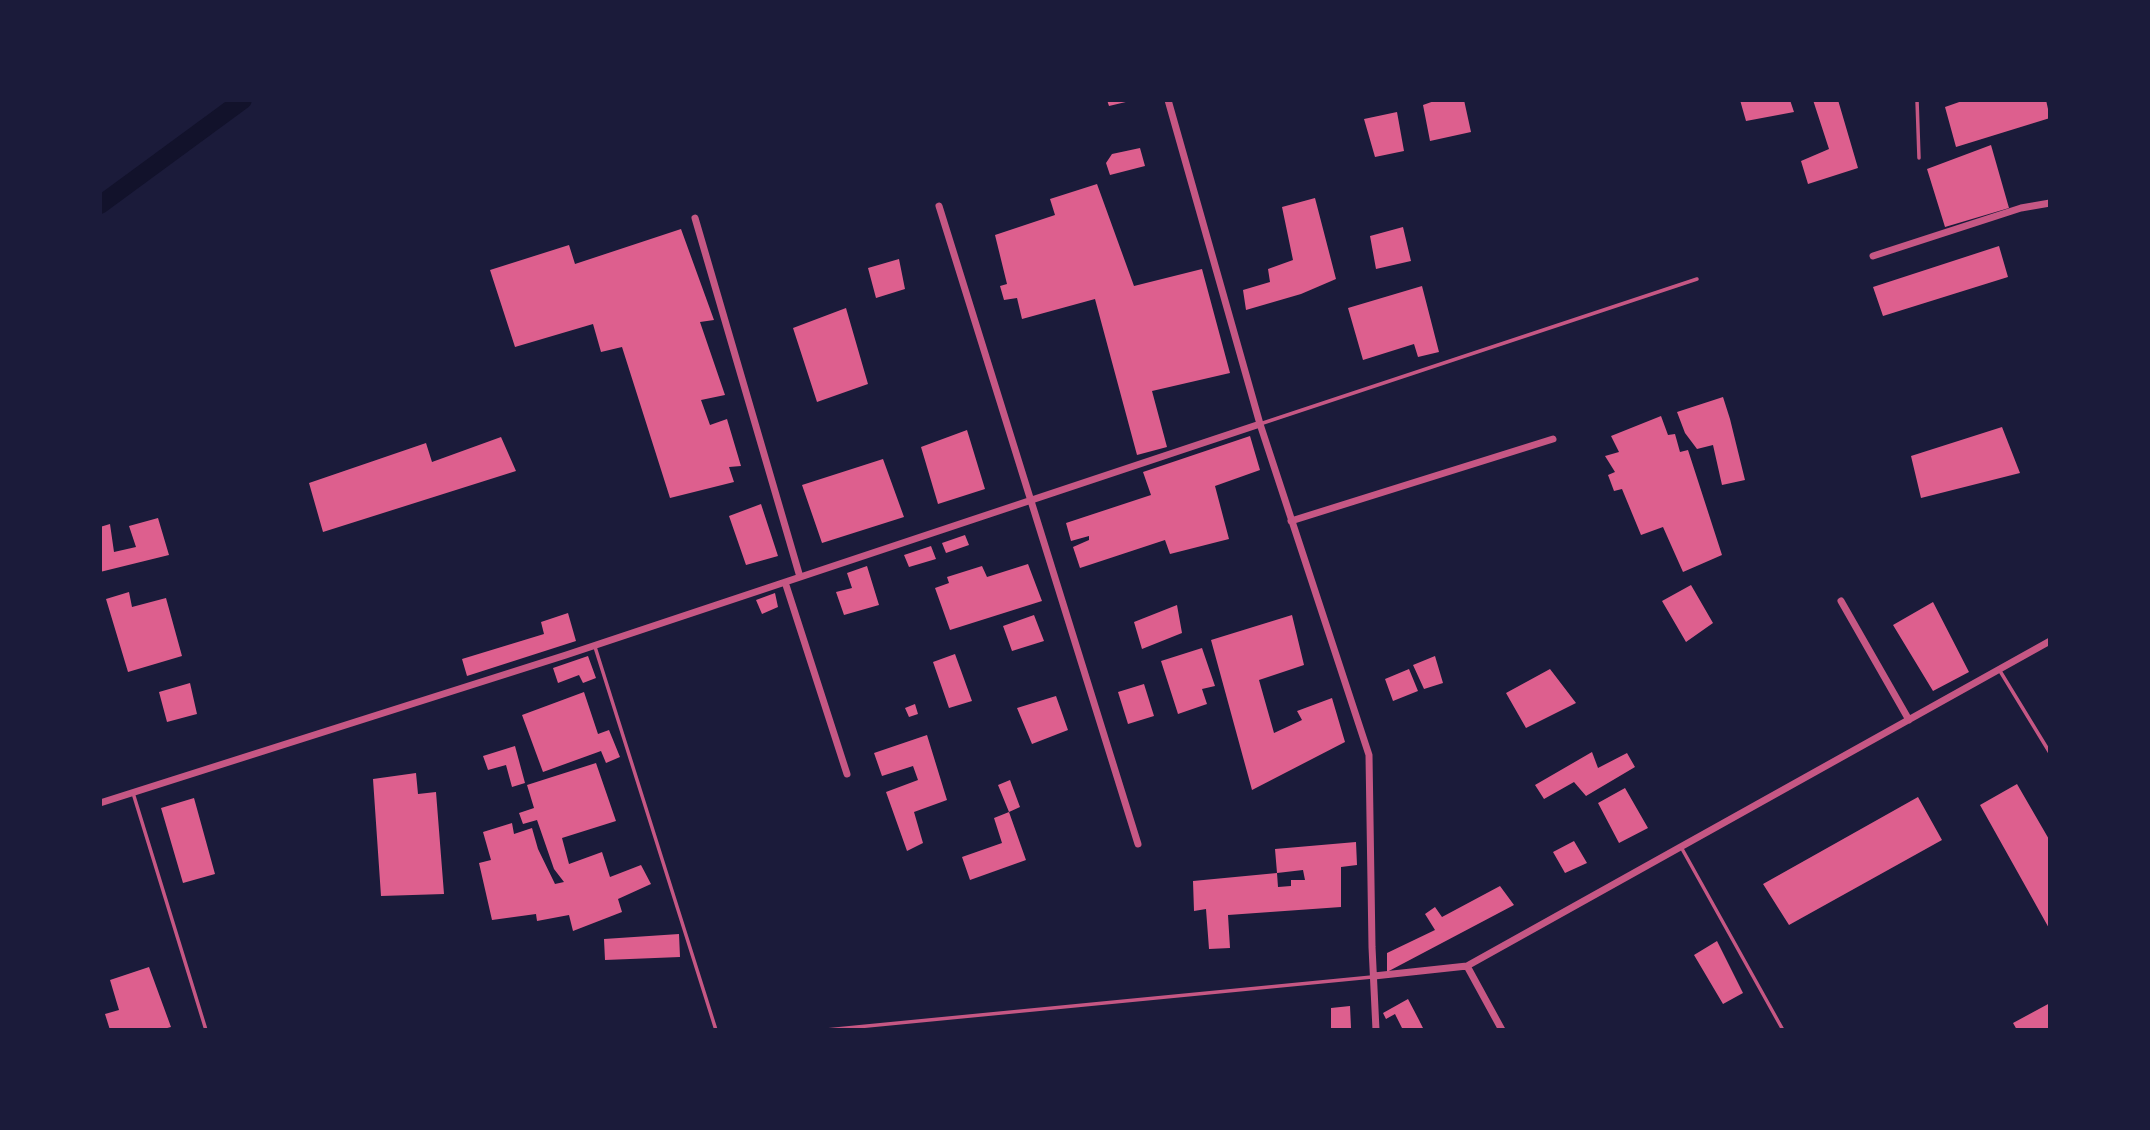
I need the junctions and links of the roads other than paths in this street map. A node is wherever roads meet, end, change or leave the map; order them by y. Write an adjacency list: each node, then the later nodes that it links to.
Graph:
1 (1168, 100): 9 (street)
2 (1917, 100): 3 (lane)
3 (1919, 158)
4 (2050, 203): 7 (street)
5 (939, 206): 11 (street)
6 (695, 218): 13 (street)
7 (1873, 256)
8 (1697, 279): 9 (lane)
9 (1260, 424): 11 (street); 12 (street)
10 (1553, 439): 12 (street)
11 (1029, 501): 13 (street); 24 (street)
12 (1291, 521): 27 (street)
13 (800, 577): 14 (street)
14 (785, 582): 17 (street); 21 (street)
15 (1841, 601): 19 (street)
16 (2050, 640): 18 (street)
17 (595, 645): 22 (street); 29 (lane)
18 (1998, 669): 19 (street); 20 (lane)
19 (1909, 720): 25 (street)
20 (2050, 753)
21 (847, 774)
22 (133, 793): 23 (street); 28 (lane)
23 (100, 803)
24 (1138, 844)
25 (1681, 847): 26 (street); 33 (lane)
26 (1467, 966): 27 (street); 32 (street)
27 (1374, 976): 30 (lane); 31 (street)
28 (206, 1030)
29 (716, 1030)
30 (826, 1030)
31 (1376, 1030)
32 (1502, 1030)
33 (1783, 1030)

